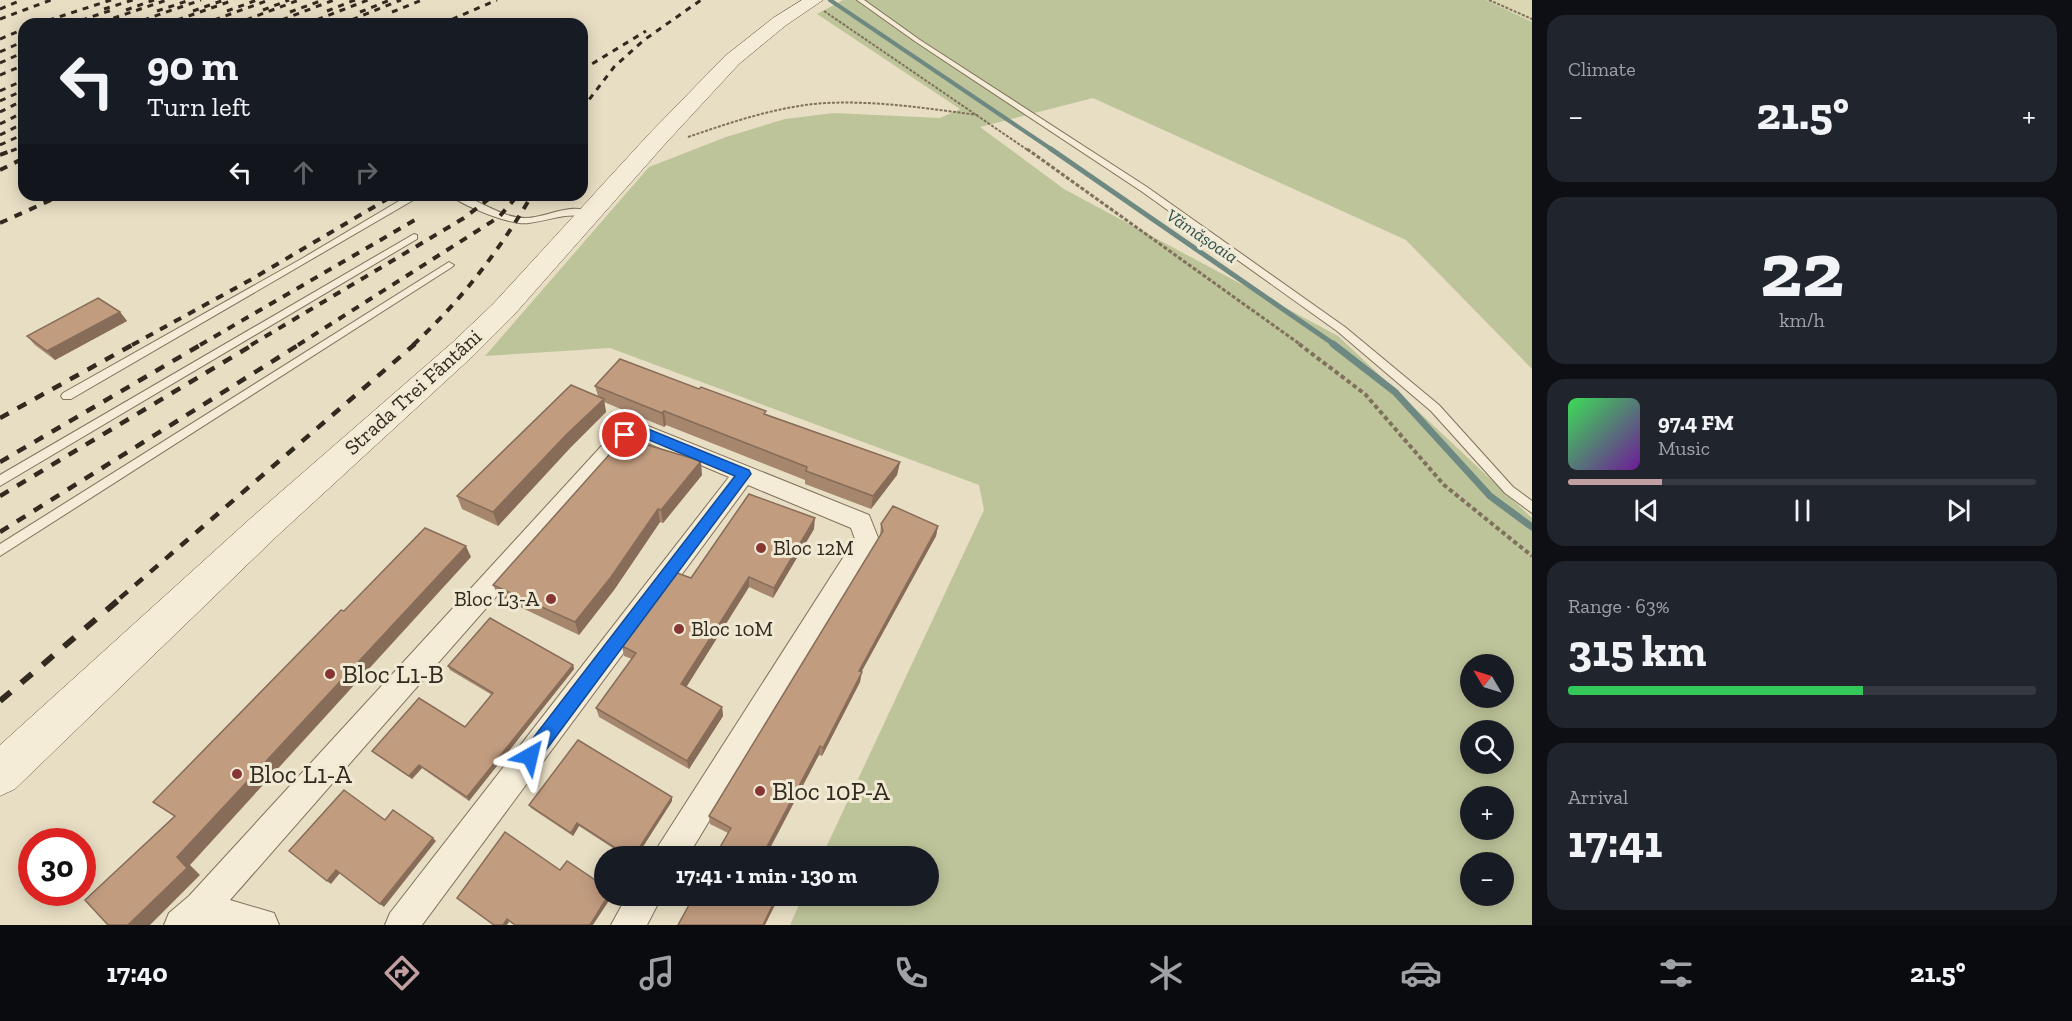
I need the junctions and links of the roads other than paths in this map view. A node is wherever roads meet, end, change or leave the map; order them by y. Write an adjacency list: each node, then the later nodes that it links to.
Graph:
1 (860, 0): 11 (lane)
2 (813, 1): 5 (main road, Strada Trei Fântâni)
3 (403, 201): 8 (lane)
4 (466, 201): 5 (lane)
5 (590, 214): 13 (main road, Strada Trei Fântâni)
6 (414, 237): 10 (lane)
7 (449, 265): 12 (lane)
8 (67, 396)
9 (744, 474): 14 (street); 16 (street); 18 (street)
10 (0, 481)
11 (1532, 508)
12 (0, 550)
13 (0, 774)
14 (676, 846)
15 (640, 906): 19 (street)
16 (191, 917): 17 (street)
17 (262, 925)
18 (402, 925)
19 (628, 925)

